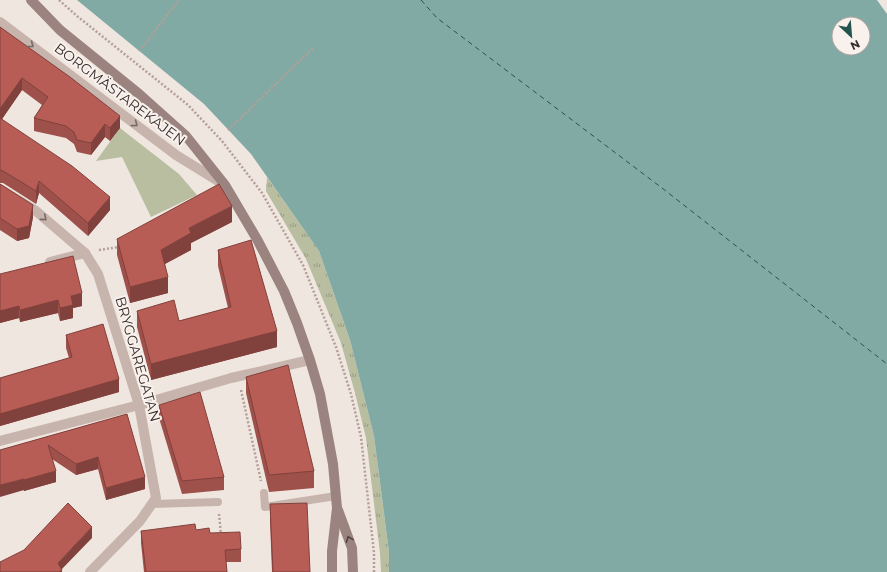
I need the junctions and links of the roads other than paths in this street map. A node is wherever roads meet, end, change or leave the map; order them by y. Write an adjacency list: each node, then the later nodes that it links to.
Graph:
1 (30, 0): 3 (main road, BORGMÄSTAREKAJEN)
2 (0, 22): 3 (street, BORGMÄSTAREKAJEN, one-way to 3)
3 (225, 185): 7 (main road, BORGMÄSTAREKAJEN)
4 (0, 188): 5 (street, BRYGGAREGATAN, one-way to 5)
5 (84, 252): 6 (street); 8 (street, BRYGGAREGATAN)
6 (38, 265)
7 (310, 360): 8 (street); 11 (main road, BORGMÄSTAREKAJEN)
8 (139, 405): 9 (street); 13 (street, BRYGGAREGATAN)
9 (0, 441)
10 (264, 493): 11 (lane)
11 (336, 496): 14 (main road, BORGMÄSTAREKAJEN)
12 (218, 502): 13 (lane)
13 (152, 504): 15 (street, BRYGGAREGATAN)
14 (337, 508): 16 (main road, BORGMÄSTAREKAJEN); 17 (main road, BORGMÄSTAREKAJEN, one-way to 14)
15 (90, 572)
16 (332, 572)
17 (353, 572)

